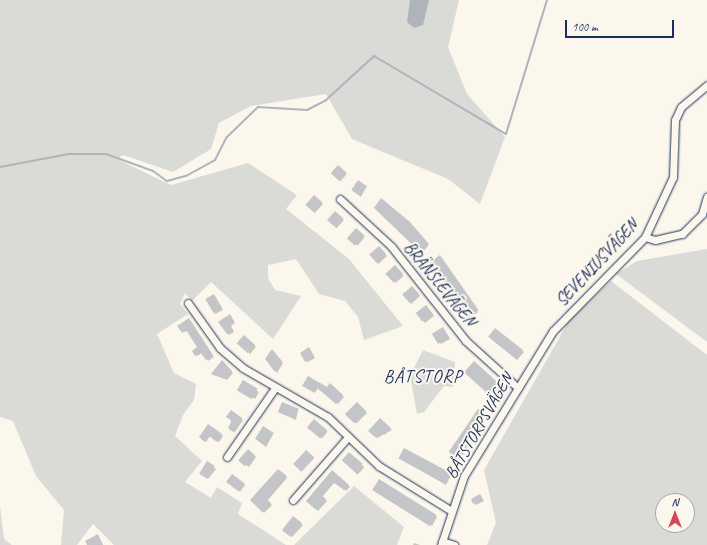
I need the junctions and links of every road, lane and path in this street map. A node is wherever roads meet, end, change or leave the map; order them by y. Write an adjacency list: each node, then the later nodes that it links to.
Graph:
1 (707, 85): 4 (street, SEVENIUSVÄGEN)
2 (707, 198): 4 (street)
3 (340, 199): 8 (street, BRÄNSLEVÄGEN)
4 (645, 238): 6 (street, SEVENIUSVÄGEN)
5 (188, 303): 7 (street)
6 (553, 331): 8 (street, BÅTSTORPSVÄGEN)
7 (274, 388): 9 (street); 10 (street)
8 (518, 388): 12 (street, BÅTSTORPSVÄGEN)
9 (348, 437): 11 (street); 12 (street)
10 (227, 457)
11 (293, 500)
12 (450, 510): 13 (street, BÅTSTORPSVÄGEN)
13 (441, 543): 14 (street, BÅTSTORPSVÄGEN)
14 (454, 545)

